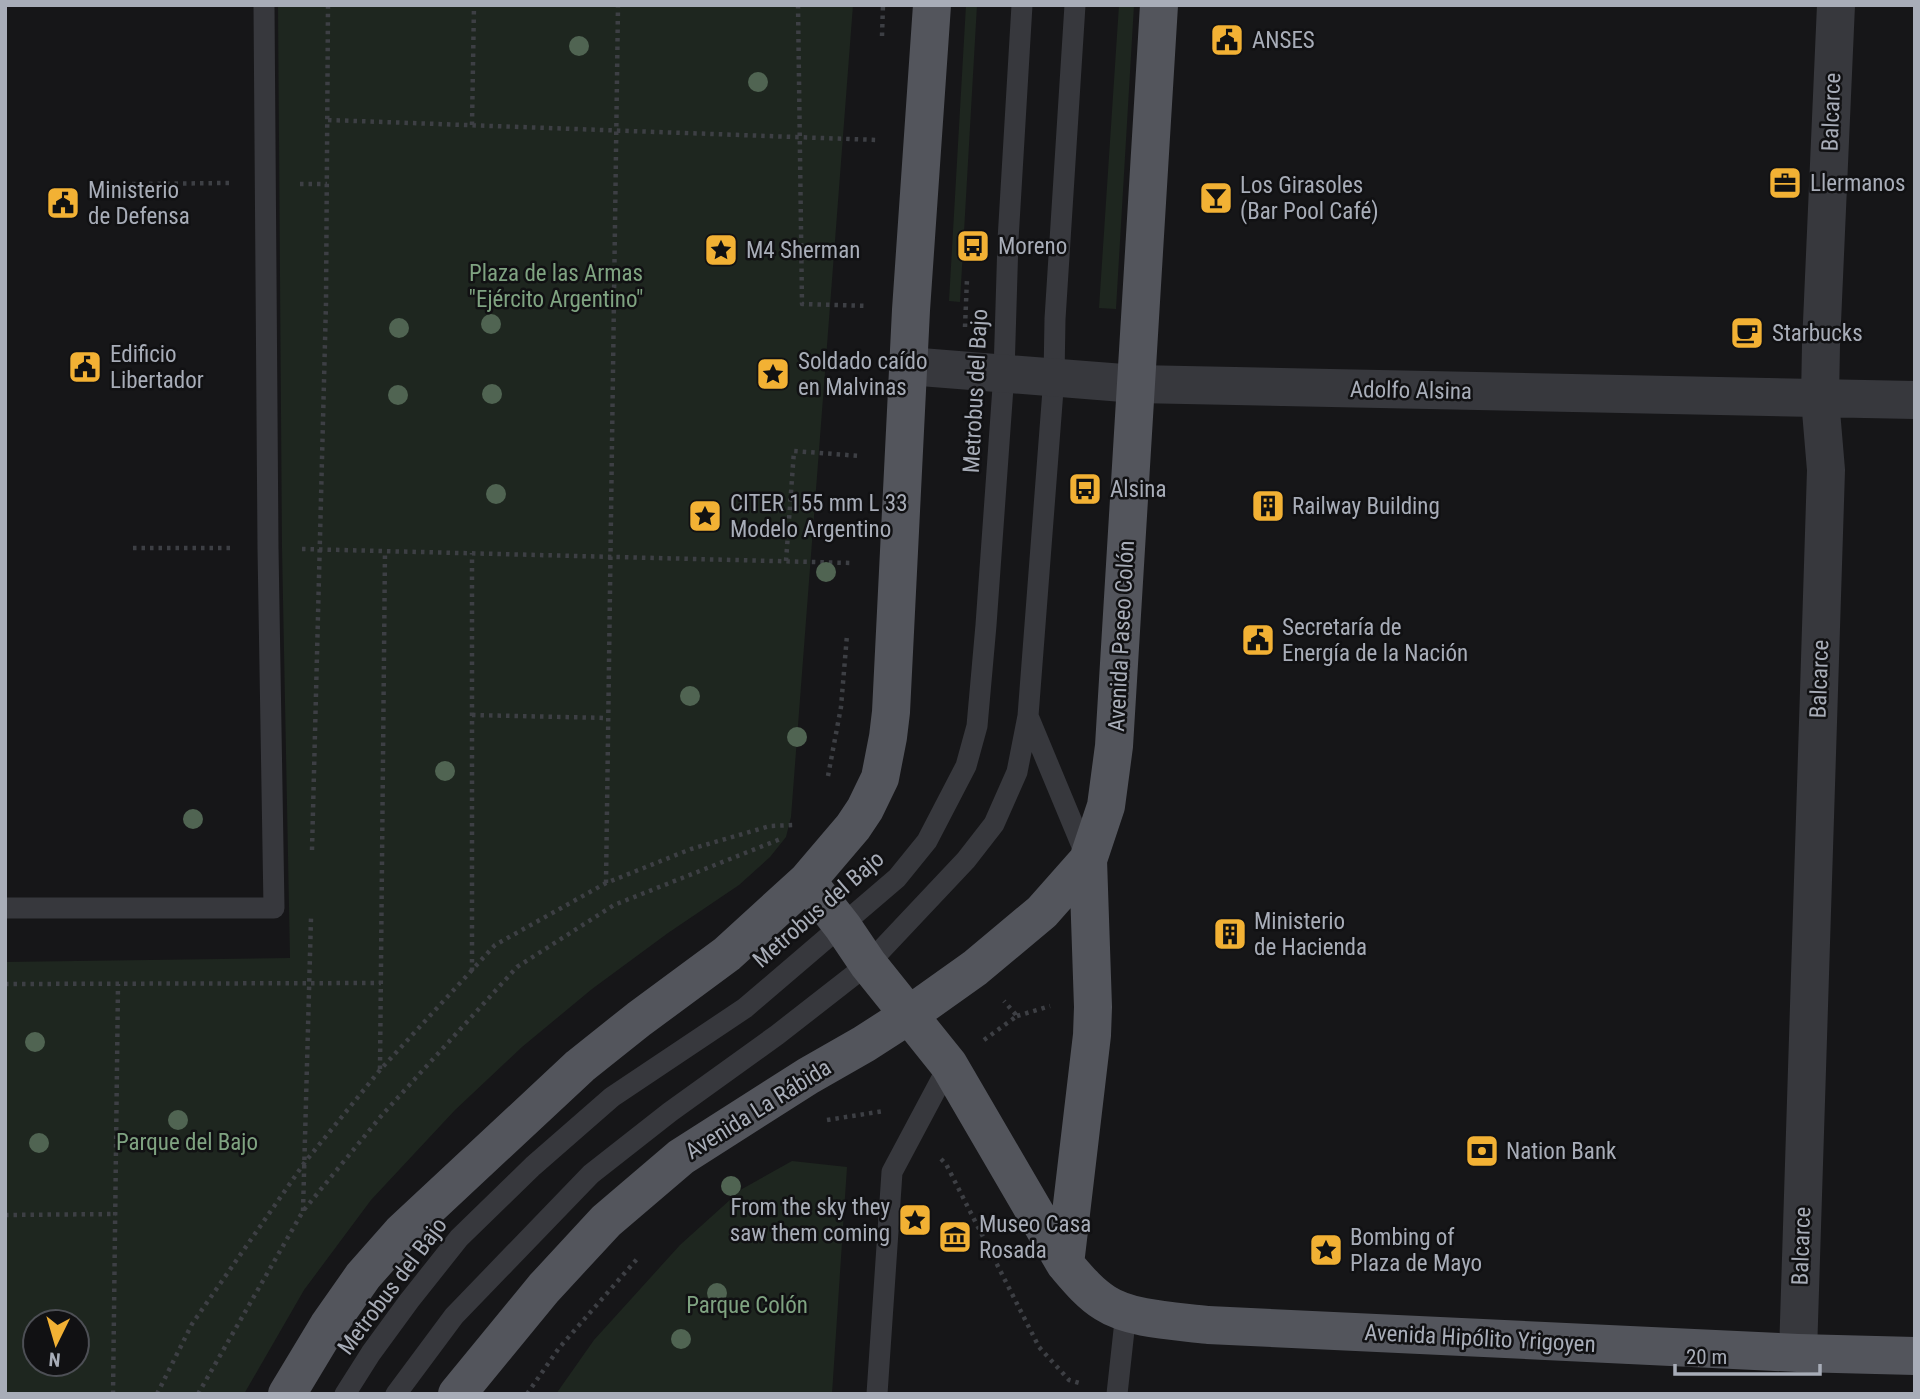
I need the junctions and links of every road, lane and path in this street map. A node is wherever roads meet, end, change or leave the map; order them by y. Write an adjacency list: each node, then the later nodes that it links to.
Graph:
1 (264, 5): 16 (lane)
2 (328, 5): 11 (path)
3 (474, 5): 12 (path)
4 (618, 5): 13 (path)
5 (798, 5): 14 (path)
6 (932, 5): 19 (main road)
7 (1022, 5): 20 (lane, Metrobus del Bajo)
8 (1074, 5): 21 (lane)
9 (1159, 5): 22 (main road, Avenida Paseo Colón)
10 (1836, 5): 23 (street, Balcarce)
11 (328, 120): 12 (path); 28 (path)
12 (472, 125): 13 (path)
13 (616, 130): 14 (path); 31 (path)
14 (800, 137): 15 (path); 18 (path)
15 (877, 140)
16 (266, 183): 17 (path); 27 (lane)
17 (132, 184)
18 (870, 306)
19 (908, 366): 20 (street, Adolfo Alsina); 41 (main road)
20 (1004, 373): 21 (street, Adolfo Alsina); 45 (lane, Metrobus del Bajo)
21 (1054, 377): 22 (street, Adolfo Alsina); 35 (lane)
22 (1136, 384): 23 (street, Adolfo Alsina); 40 (main road, Avenida Paseo Colón)
23 (1821, 399): 24 (street, Adolfo Alsina); 64 (street, Balcarce)
24 (1915, 400)
25 (861, 456): 32 (path)
26 (133, 548): 27 (path)
27 (268, 548): 28 (path); 43 (lane)
28 (319, 549): 29 (path); 39 (path)
29 (384, 551): 30 (path); 49 (path)
30 (472, 553): 31 (path); 34 (path)
31 (610, 557): 32 (path); 36 (path)
32 (786, 561): 33 (path)
33 (852, 563)
34 (472, 715): 36 (path); 47 (path)
35 (1027, 716): 40 (lane); 46 (lane)
36 (608, 718): 42 (path)
37 (799, 825): 42 (path)
38 (786, 837): 58 (path)
39 (312, 858)
40 (1088, 859): 52 (main road, Avenida La Rábida); 62 (main road, Avenida Paseo Colón)
41 (807, 881): 45 (main road, Avenida Hipólito Yrigoyen); 70 (main road)
42 (606, 883): 47 (path)
43 (5, 908)
44 (311, 914): 48 (path)
45 (842, 927): 46 (main road, Avenida Hipólito Yrigoyen); 71 (lane, Metrobus del Bajo)
46 (868, 964): 52 (main road, Avenida Hipólito Yrigoyen); 72 (lane)
47 (472, 971): 54 (path)
48 (309, 983): 49 (path); 51 (path); 57 (path)
49 (381, 983): 54 (path)
50 (5, 984): 51 (path)
51 (118, 984): 59 (path)
52 (909, 1015): 53 (main road, Avenida Hipólito Yrigoyen); 73 (main road, Avenida La Rábida)
53 (949, 1065): 56 (lane); 62 (main road, Avenida Hipólito Yrigoyen)
54 (380, 1070): 57 (path)
55 (821, 1121): 56 (path)
56 (914, 1132): 66 (path); 75 (lane)
57 (305, 1162): 58 (path); 68 (path)
58 (303, 1211): 69 (path)
59 (116, 1214): 60 (path); 67 (path)
60 (5, 1215)
61 (643, 1252): 74 (path)
62 (1066, 1264): 63 (main road, Avenida Hipólito Yrigoyen)
63 (1126, 1311): 64 (main road, Avenida Hipólito Yrigoyen); 66 (lane)
64 (1798, 1353): 65 (main road, Avenida Hipólito Yrigoyen)
65 (1915, 1356)
66 (1117, 1393)
67 (113, 1394)
68 (157, 1394)
69 (198, 1394)
70 (287, 1394)
71 (345, 1394)
72 (396, 1394)
73 (457, 1394)
74 (527, 1394)
75 (877, 1394)

